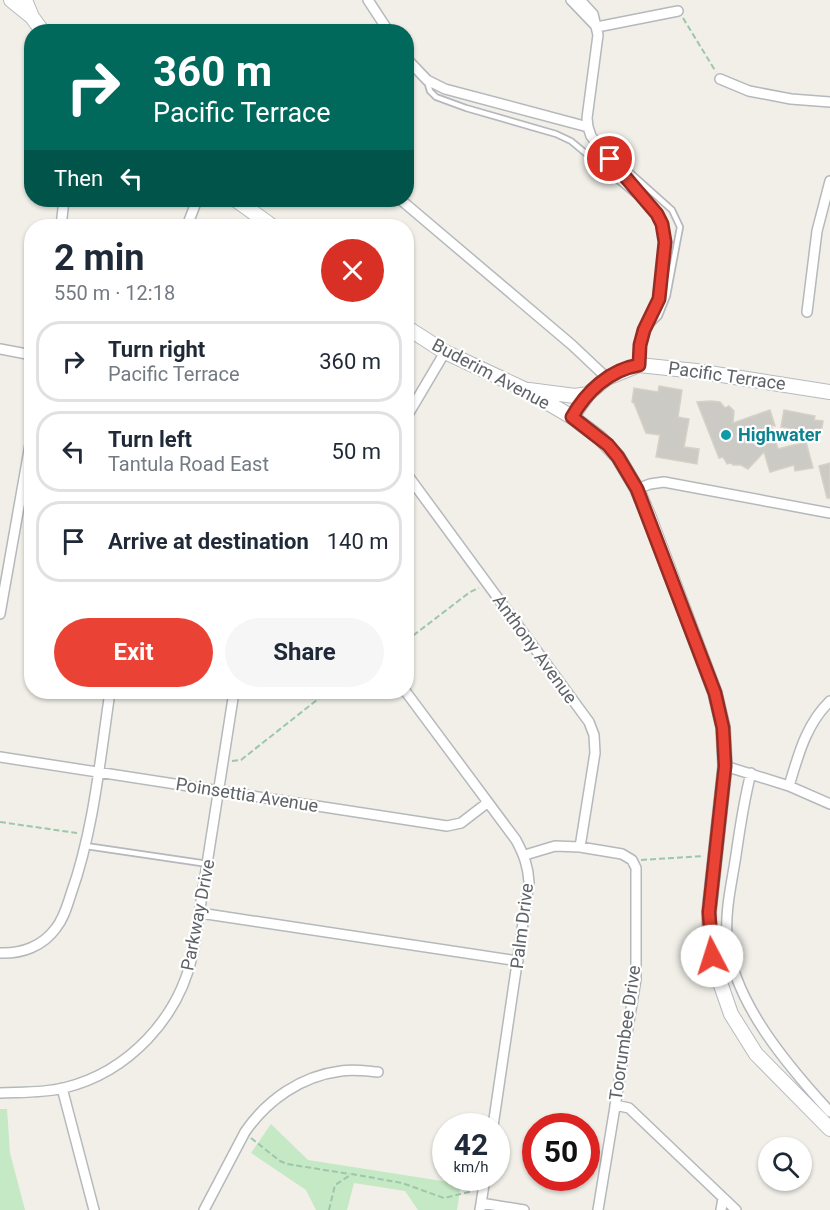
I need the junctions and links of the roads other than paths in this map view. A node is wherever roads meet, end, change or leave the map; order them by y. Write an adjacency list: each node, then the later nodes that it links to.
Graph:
1 (10, 0): 7 (main road)
2 (26, 0): 7 (main road)
3 (368, 0): 9 (street)
4 (571, 0): 10 (street)
5 (580, 0): 10 (street)
6 (678, 10): 10 (street)
7 (32, 17): 8 (main road)
8 (37, 24)
9 (383, 24)
10 (597, 27): 15 (street)
11 (414, 66): 13 (street)
12 (720, 79): 14 (street)
13 (427, 80): 15 (street); 18 (lane)
14 (830, 102)
15 (588, 127): 16 (street)
16 (610, 159): 18 (street); 23 (lane)
17 (830, 181): 22 (street)
18 (646, 203): 23 (street)
19 (246, 207): 21 (main road)
20 (409, 207): 29 (street)
21 (262, 219)
22 (807, 312)
23 (644, 330): 28 (street)
24 (414, 332): 26 (main road, Buderim Avenue)
25 (0, 349): 27 (street)
26 (445, 352): 30 (main road, Buderim Avenue); 33 (street)
27 (24, 354)
28 (639, 365): 29 (main road, Pacific Terrace); 31 (main road, Pacific Terrace)
29 (607, 378): 32 (main road, Pacific Terrace)
30 (524, 389): 32 (main road); 34 (main road, Buderim Avenue)
31 (830, 392)
32 (588, 394): 34 (main road, Pacific Terrace)
33 (414, 404)
34 (572, 417): 37 (main road, Buderim Avenue)
35 (24, 478): 39 (street)
36 (414, 484): 53 (street, Anthony Avenue)
37 (637, 489): 38 (street); 45 (main road, Buderim Avenue)
38 (830, 513)
39 (0, 614)
40 (109, 699): 46 (street)
41 (233, 699): 49 (street, Parkway Drive)
42 (411, 699): 50 (street, Palm Drive)
43 (830, 701): 48 (street)
44 (0, 757): 46 (street, Poinsettia Avenue)
45 (725, 766): 47 (street); 65 (main road, Buderim Avenue)
46 (98, 772): 49 (street, Poinsettia Avenue); 52 (street)
47 (750, 773): 48 (street); 63 (street)
48 (789, 786): 51 (street)
49 (219, 791): 50 (street, Poinsettia Avenue); 55 (street, Parkway Drive)
50 (487, 803): 54 (street, Palm Drive)
51 (830, 804)
52 (86, 846): 55 (lane); 57 (street)
53 (580, 847): 54 (street); 62 (street, Toorumbee Drive)
54 (525, 855): 58 (street, Palm Drive)
55 (208, 864): 56 (street, Parkway Drive)
56 (200, 913): 58 (street); 60 (street, Parkway Drive)
57 (0, 953)
58 (518, 961): 64 (street, Palm Drive)
59 (378, 1072): 70 (street)
60 (62, 1088): 61 (street, Parkway Drive); 69 (street)
61 (0, 1093)
62 (615, 1105): 67 (street); 72 (street, Toorumbee Drive)
63 (829, 1110)
64 (495, 1113)
65 (830, 1129)
66 (483, 1191): 68 (street)
67 (723, 1198): 73 (street); 74 (street)
68 (481, 1206): 71 (street)
69 (94, 1210)
70 (204, 1210)
71 (524, 1210)
72 (598, 1210)
73 (721, 1210)
74 (736, 1210)

